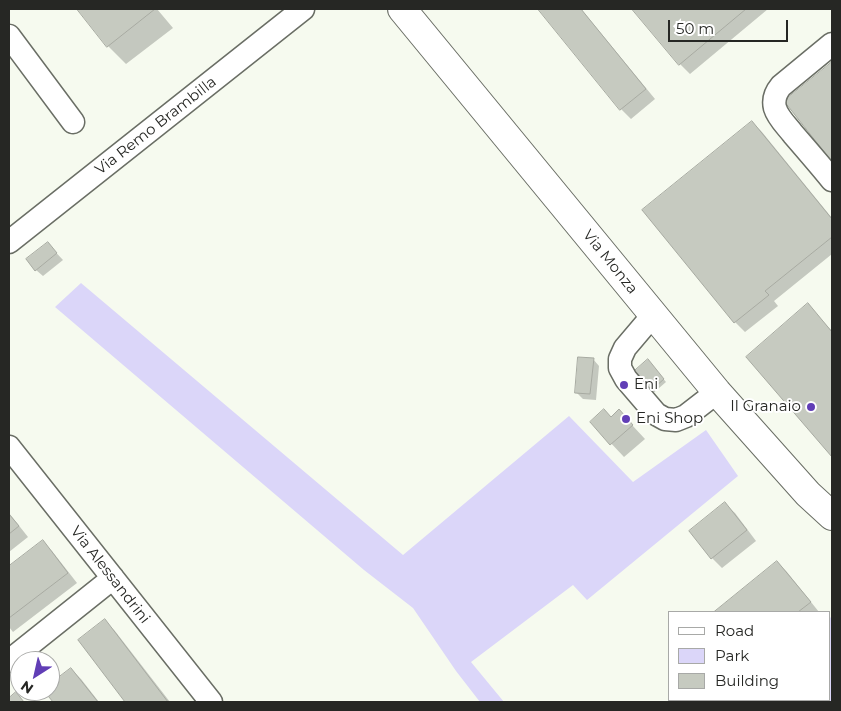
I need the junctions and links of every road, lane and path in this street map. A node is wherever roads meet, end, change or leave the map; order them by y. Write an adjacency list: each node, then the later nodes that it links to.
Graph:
1 (303, 9): 7 (street, Via Remo Brambilla)
2 (402, 9): 8 (main road, Via Monza)
3 (9, 36): 5 (street)
4 (832, 44): 6 (street)
5 (73, 122)
6 (832, 180)
7 (9, 242)
8 (654, 316): 9 (main road, Via Monza); 9 (street)
9 (717, 392): 11 (main road, Via Monza)
10 (9, 447): 12 (street, Via Alessandrini)
11 (829, 513)
12 (113, 578): 13 (street); 14 (street, Via Alessandrini)
13 (9, 661)
14 (211, 702)

